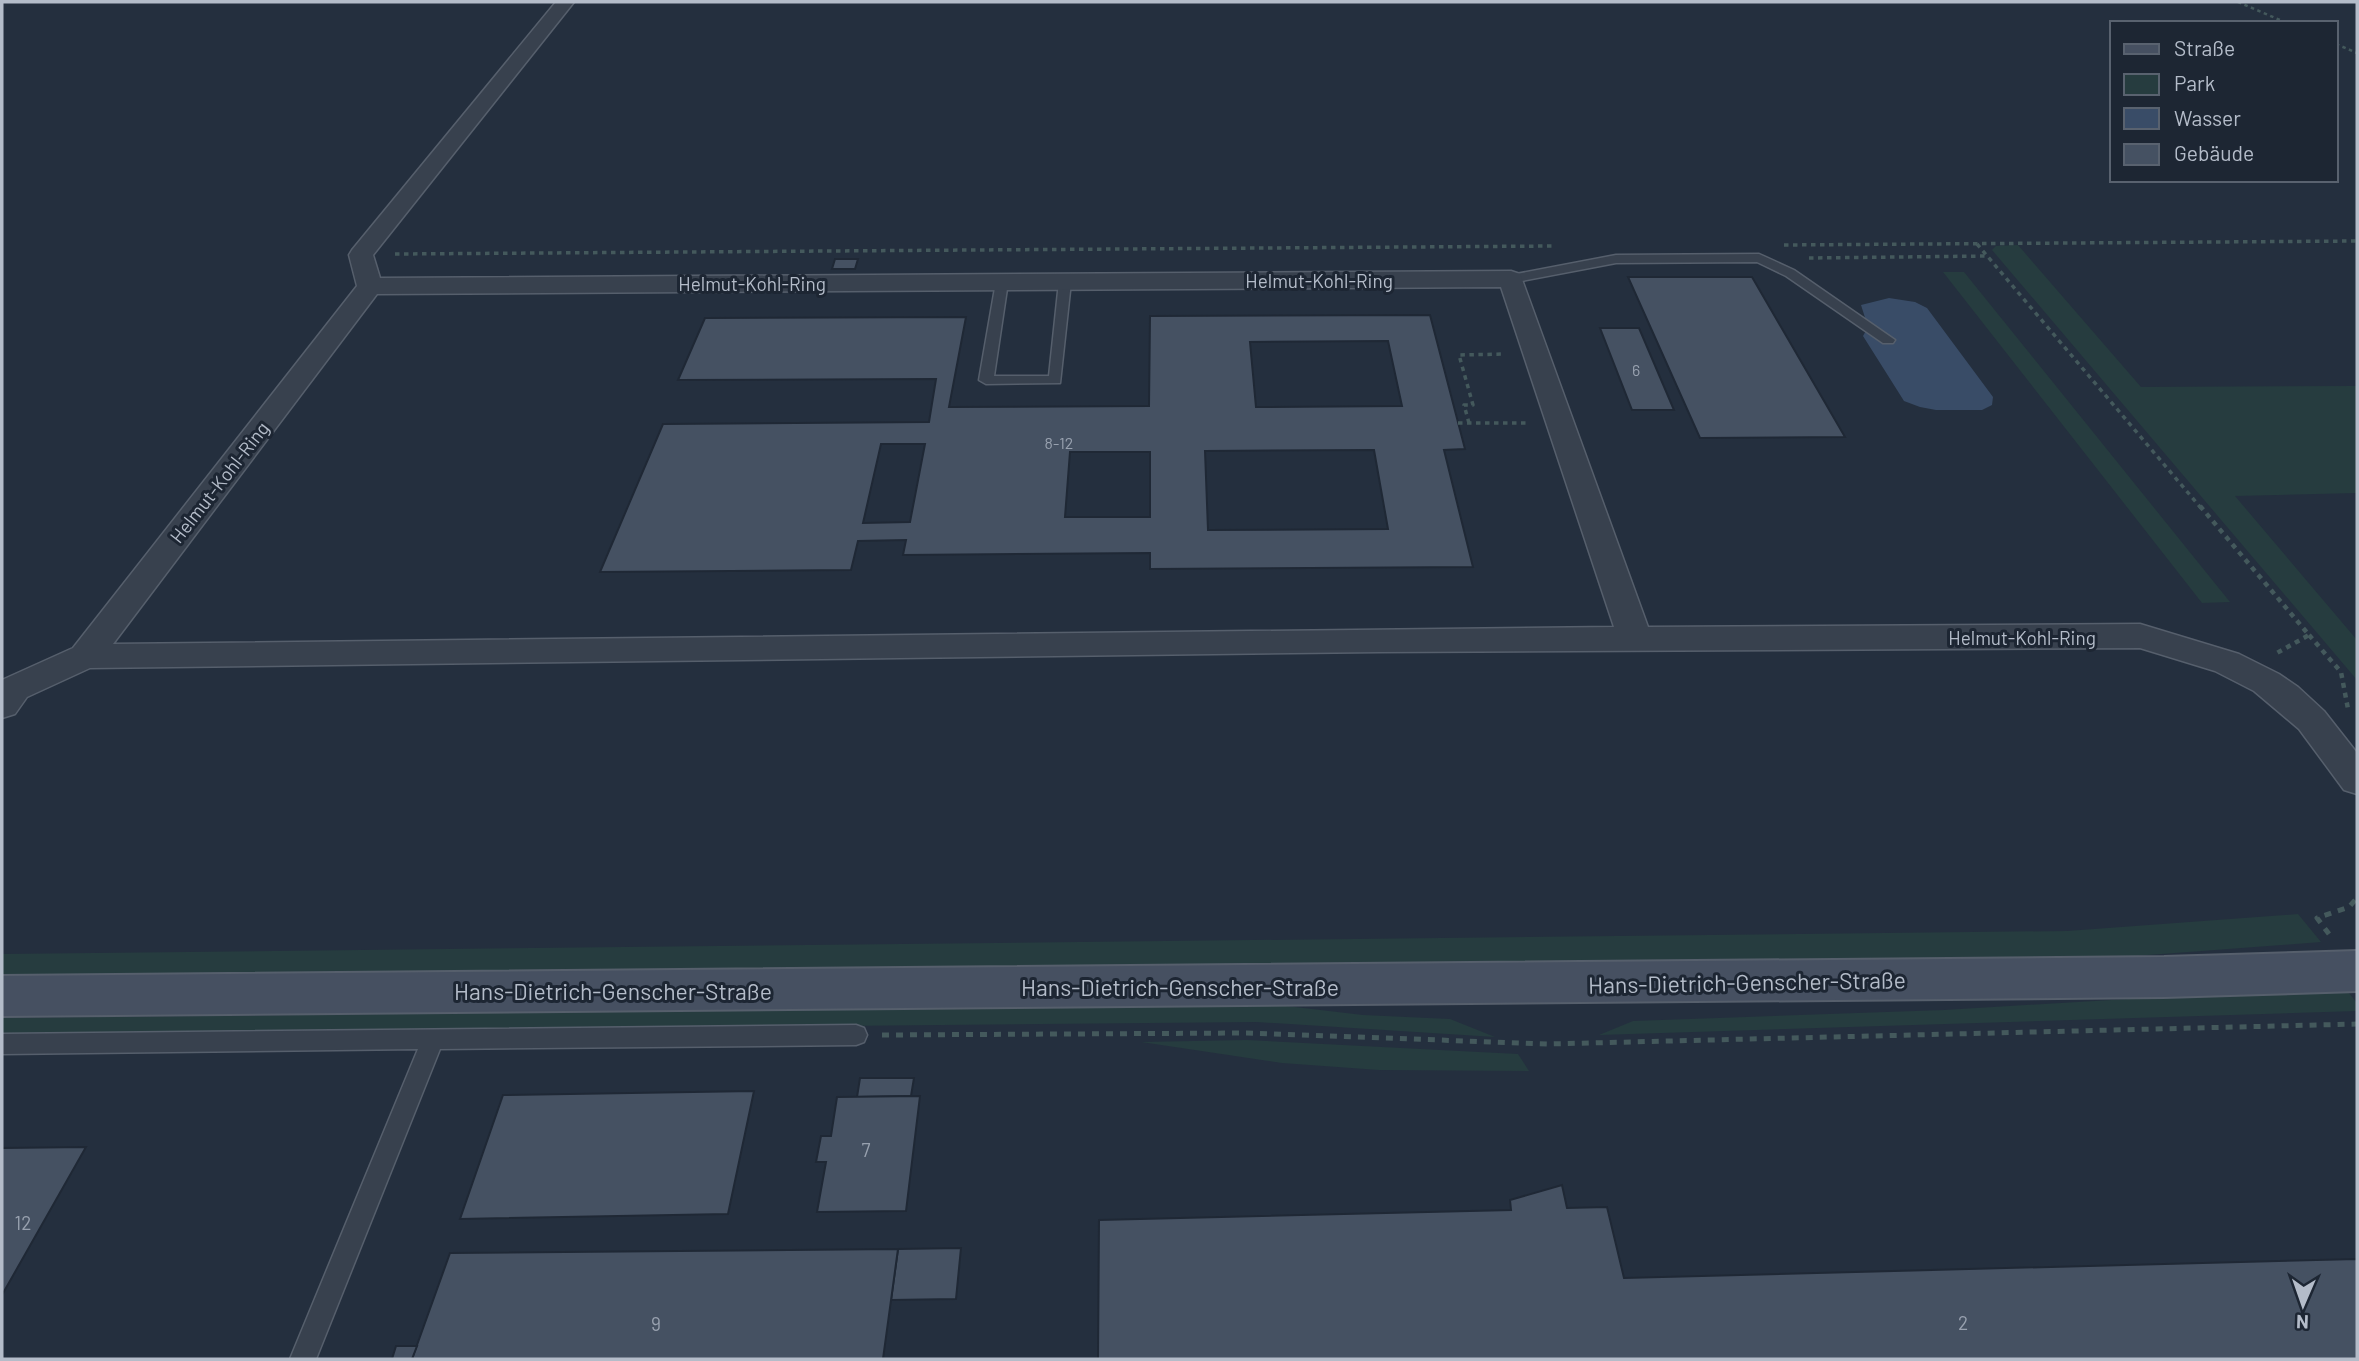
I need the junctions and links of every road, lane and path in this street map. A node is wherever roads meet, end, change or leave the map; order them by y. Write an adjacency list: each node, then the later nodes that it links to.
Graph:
1 (565, 2): 10 (street)
2 (2238, 2): 3 (path)
3 (2282, 21)
4 (2338, 45): 5 (path)
5 (2357, 53)
6 (2357, 240): 7 (path)
7 (1976, 243): 8 (path); 11 (path)
8 (1782, 245)
9 (1559, 246): 10 (path)
10 (362, 255): 16 (street)
11 (1988, 256): 12 (path); 22 (path)
12 (1759, 258): 13 (lane); 17 (lane)
13 (1511, 279): 15 (street, Helmut-Kohl-Ring); 18 (street)
14 (1002, 282): 15 (street, Helmut-Kohl-Ring); 15 (lane); 16 (street, Helmut-Kohl-Ring)
15 (1065, 282)
16 (370, 286): 24 (street, Helmut-Kohl-Ring)
17 (1888, 340)
18 (1537, 354): 20 (path); 21 (street)
19 (1458, 423): 20 (path)
20 (1469, 423): 21 (path)
21 (1561, 423): 23 (street)
22 (2309, 635): 25 (path); 27 (path)
23 (1635, 639): 24 (street, Helmut-Kohl-Ring); 25 (street, Helmut-Kohl-Ring)
24 (85, 656): 26 (street)
25 (2246, 671): 28 (street, Helmut-Kohl-Ring)
26 (2, 705)
27 (2352, 713)
28 (2357, 780)
29 (2357, 971): 30 (street, Hans-Dietrich-Genscher-Straße)
30 (2, 996)
31 (2357, 1024): 32 (path)
32 (856, 1035): 33 (lane)
33 (434, 1038): 34 (lane); 35 (lane)
34 (2, 1044)
35 (303, 1359)

